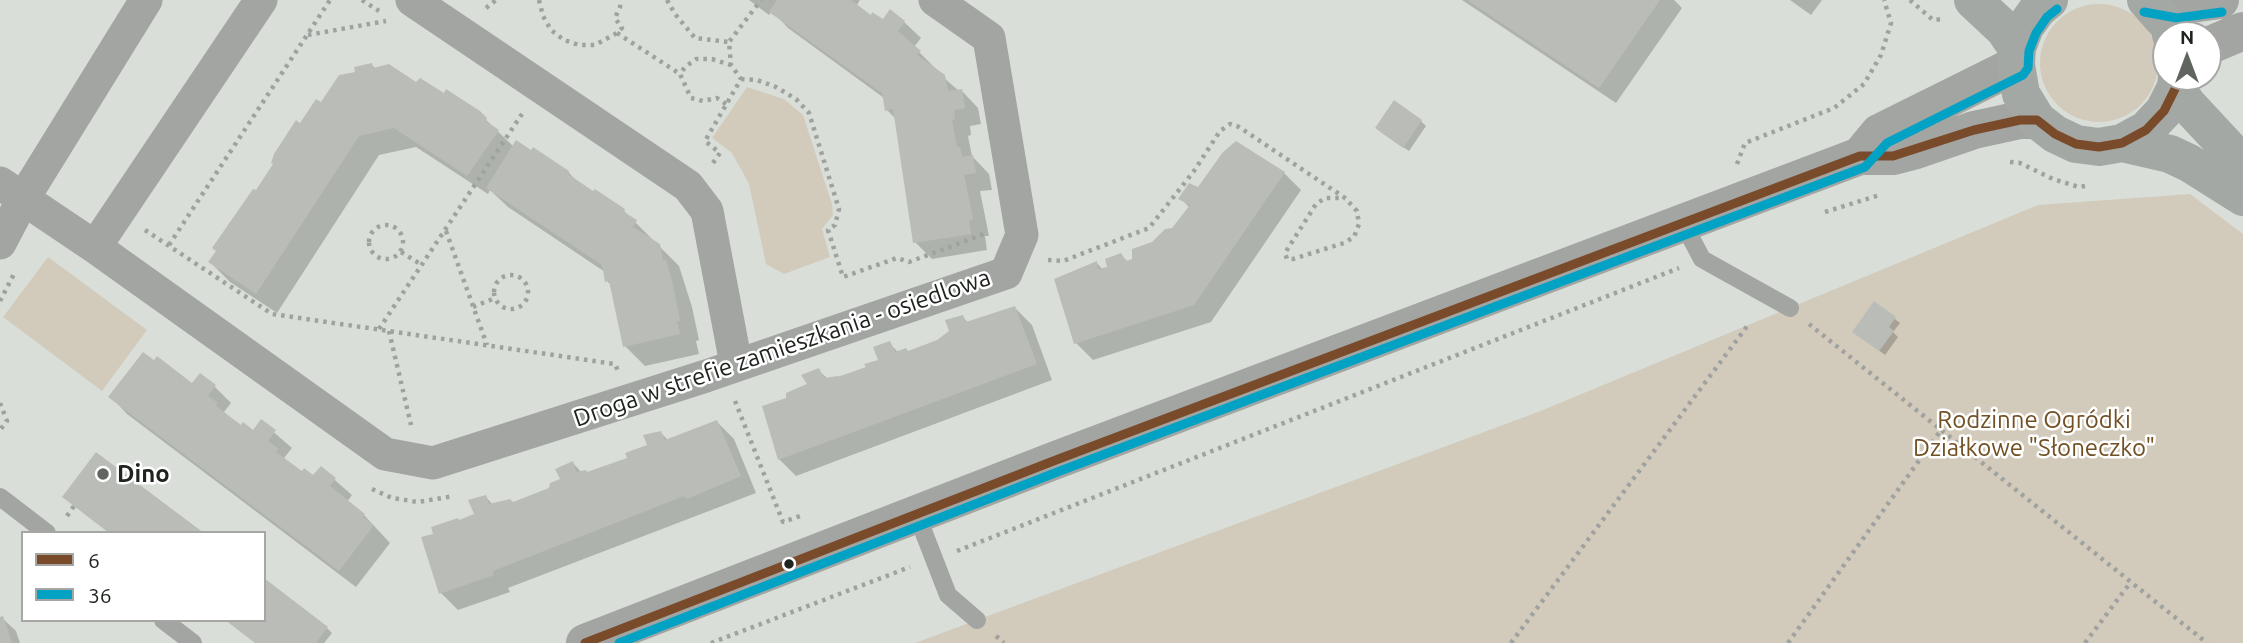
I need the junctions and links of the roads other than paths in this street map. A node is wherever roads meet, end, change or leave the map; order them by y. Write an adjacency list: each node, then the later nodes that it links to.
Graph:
1 (146, 0): 19 (street)
2 (261, 0): 22 (street)
3 (412, 0): 25 (street)
4 (935, 0): 25 (street, Droga w strefie zamieszkania - osiedlowa)
5 (1973, 0): 12 (main road)
6 (2049, 0): 12 (main road)
7 (2147, 0): 8 (street); 9 (main road)
8 (2220, 0)
9 (2165, 21)
10 (2243, 31): 11 (street)
11 (2222, 40)
12 (2017, 57): 15 (main road); 17 (street)
13 (2172, 91): 16 (main road)
14 (2180, 91): 18 (main road)
15 (2037, 120): 16 (main road); 17 (street)
16 (2122, 143): 20 (main road)
17 (1860, 156): 21 (street)
18 (2243, 164)
19 (12, 191): 22 (street); 23 (street)
20 (2243, 197)
21 (1683, 223): 24 (lane); 27 (street)
22 (95, 247): 25 (street, Droga w strefie zamieszkania - osiedlowa)
23 (9, 254)
24 (1790, 308)
25 (734, 378)
26 (0, 497): 28 (lane)
27 (917, 515): 29 (lane); 32 (street)
28 (44, 531)
29 (977, 620)
30 (166, 622): 31 (lane)
31 (193, 643)
32 (585, 643)

